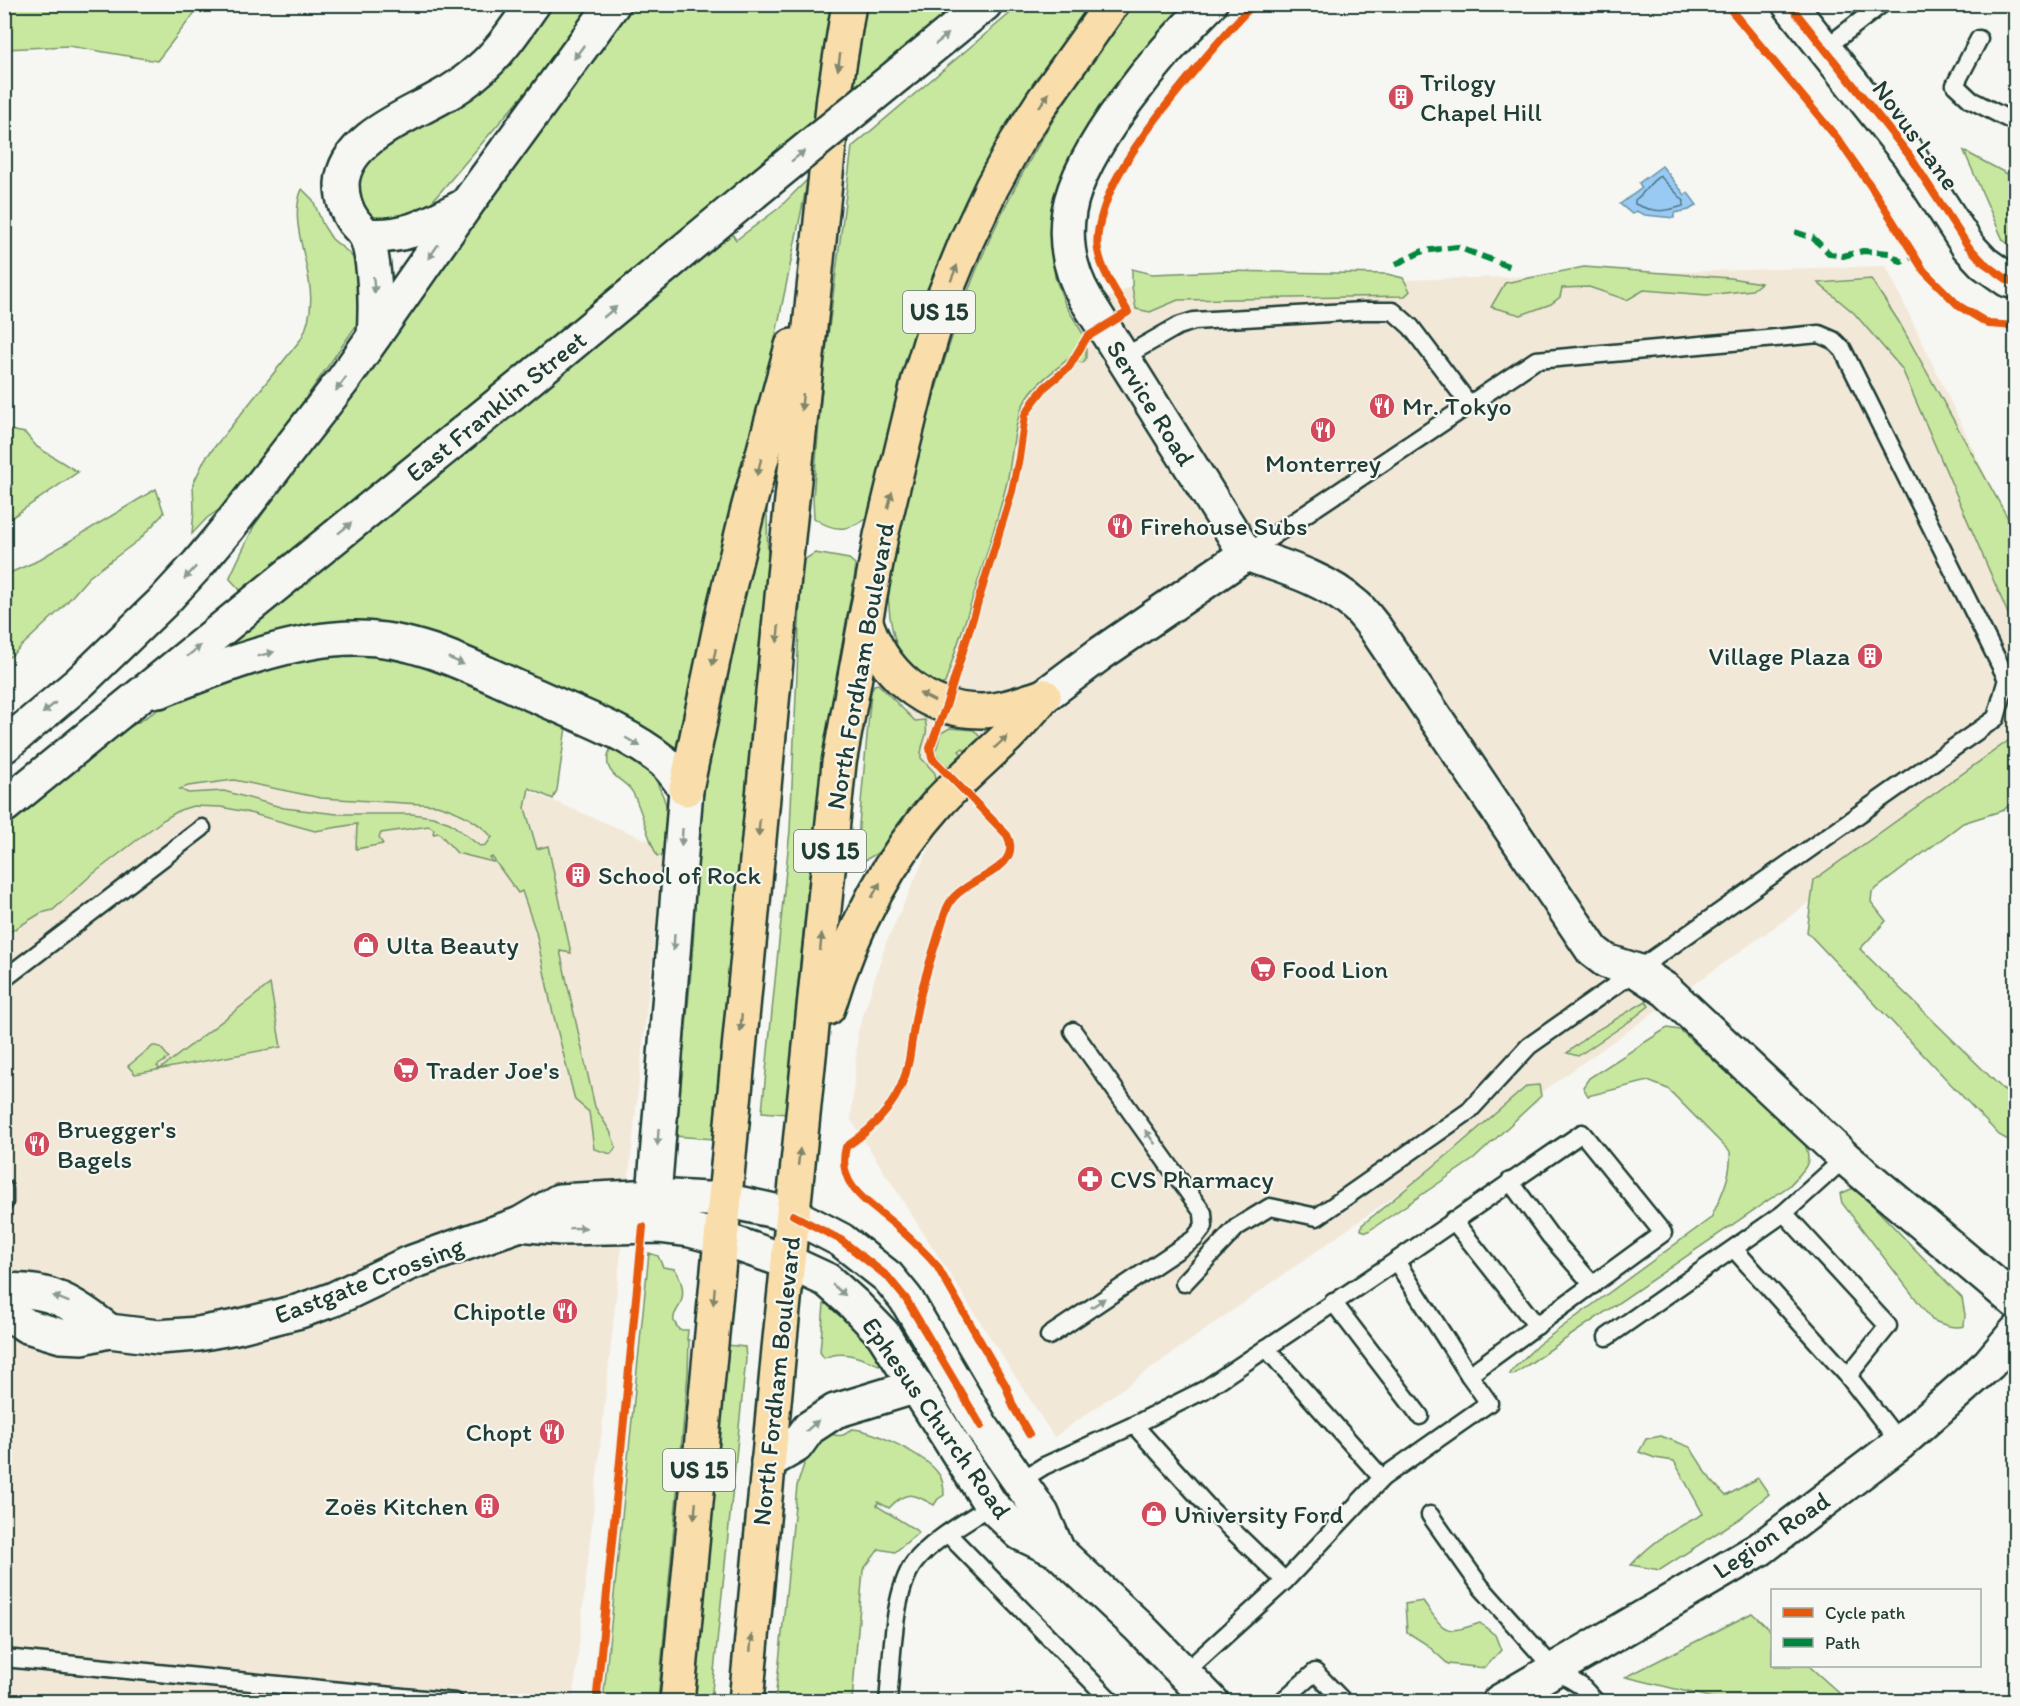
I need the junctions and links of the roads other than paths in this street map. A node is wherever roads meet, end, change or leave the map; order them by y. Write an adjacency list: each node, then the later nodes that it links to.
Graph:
1 (533, 4): 13 (street)
2 (613, 4): 12 (street, one-way to 12)
3 (849, 4): 14 (highway, US 15, one-way to 14)
4 (985, 4): 22 (street, East Franklin Street, one-way to 4, bridge)
5 (1112, 4): 20 (highway, North Fordham Boulevard / US 15, one-way to 5)
6 (1210, 4): 17 (street, Service Road)
7 (1789, 4): 10 (street, Novus Lane)
8 (1882, 4): 10 (lane)
9 (1979, 39): 11 (lane)
10 (1824, 49): 15 (street, Novus Lane)
11 (2016, 123)
12 (466, 205): 13 (street); 16 (street, one-way to 16)
13 (365, 235): 16 (street, one-way to 16)
14 (818, 249): 24 (highway, one-way to 24); 35 (highway, US 15, one-way to 35)
15 (2016, 282)
16 (375, 336): 23 (street, one-way to 23)
17 (1122, 358): 18 (lane); 19 (street, Service Road)
18 (1469, 405): 19 (lane); 27 (lane)
19 (1246, 554): 21 (street); 27 (street)
20 (864, 619): 21 (highway, one-way to 20); 30 (highway, North Fordham Boulevard / US 15, one-way to 20)
21 (1044, 696): 30 (highway, one-way to 21)
22 (132, 701): 24 (street, one-way to 24); 25 (street, East Franklin Street)
23 (4, 746)
24 (686, 789): 34 (street, one-way to 34)
25 (4, 806)
26 (202, 828): 28 (lane)
27 (1637, 971): 31 (street); 45 (lane)
28 (4, 979)
29 (1073, 1031): 54 (lane, one-way to 29)
30 (807, 1083): 38 (highway, North Fordham Boulevard / US 15, one-way to 30)
31 (1845, 1158): 37 (lane); 49 (street)
32 (1510, 1181): 39 (lane); 46 (lane); 46 (lane)
33 (4, 1189): 36 (lane)
34 (654, 1196): 35 (street, Eastgate Crossing); 40 (street, Eastgate Crossing)
35 (724, 1200): 38 (street, Ephesus Church Road); 41 (highway, US 15)
36 (4, 1203)
37 (1784, 1214): 42 (lane); 58 (lane)
38 (793, 1215): 44 (highway, North Fordham Boulevard / US 15); 65 (street, Ephesus Church Road)
39 (1453, 1220): 43 (lane); 51 (lane)
40 (520, 1224): 41 (street, Eastgate Crossing, one-way to 41); 52 (street, Eastgate Crossing)
41 (720, 1238): 44 (street, Ephesus Church Road); 75 (highway, US 15, one-way to 75)
42 (1734, 1249): 55 (lane); 58 (lane)
43 (1396, 1261): 48 (lane); 57 (lane)
44 (788, 1262): 59 (street, Ephesus Church Road, one-way to 59); 63 (highway, North Fordham Boulevard / US 15)
45 (1184, 1283)
46 (1593, 1285): 51 (lane)
47 (4, 1291): 52 (street, one-way to 47)
48 (1333, 1302): 56 (lane); 60 (lane)
49 (2016, 1302)
50 (4, 1311): 52 (street, Eastgate Crossing)
51 (1537, 1326): 57 (lane)
52 (109, 1331)
53 (2016, 1332): 62 (street, Legion Road)
54 (1049, 1336)
55 (1607, 1337)
56 (1266, 1348): 61 (lane); 64 (lane)
57 (1469, 1375): 64 (lane)
58 (1848, 1376): 62 (lane)
59 (917, 1386): 63 (street, one-way to 59); 66 (street, Ephesus Church Road)
60 (1420, 1416)
61 (1134, 1425): 65 (lane); 70 (lane)
62 (1900, 1443): 72 (street, Legion Road)
63 (768, 1462): 76 (highway, North Fordham Boulevard / US 15, one-way to 63)
64 (1382, 1478): 70 (lane)
65 (1018, 1482): 69 (street, Ephesus Church Road)
66 (991, 1505): 68 (lane); 69 (street, Ephesus Church Road)
67 (1430, 1515): 72 (lane)
68 (948, 1534): 77 (lane); 78 (lane)
69 (1058, 1551): 73 (street, Ephesus Church Road)
70 (1285, 1581): 73 (lane)
71 (4, 1658): 74 (lane)
72 (1554, 1669): 82 (street, Legion Road); 83 (lane)
73 (1184, 1673): 79 (street, Ephesus Church Road)
74 (455, 1701)
75 (677, 1701)
76 (746, 1701)
77 (888, 1701)
78 (1112, 1701)
79 (1212, 1701)
80 (1281, 1701): 81 (lane)
81 (1344, 1701)
82 (1499, 1701)
83 (1596, 1701)

